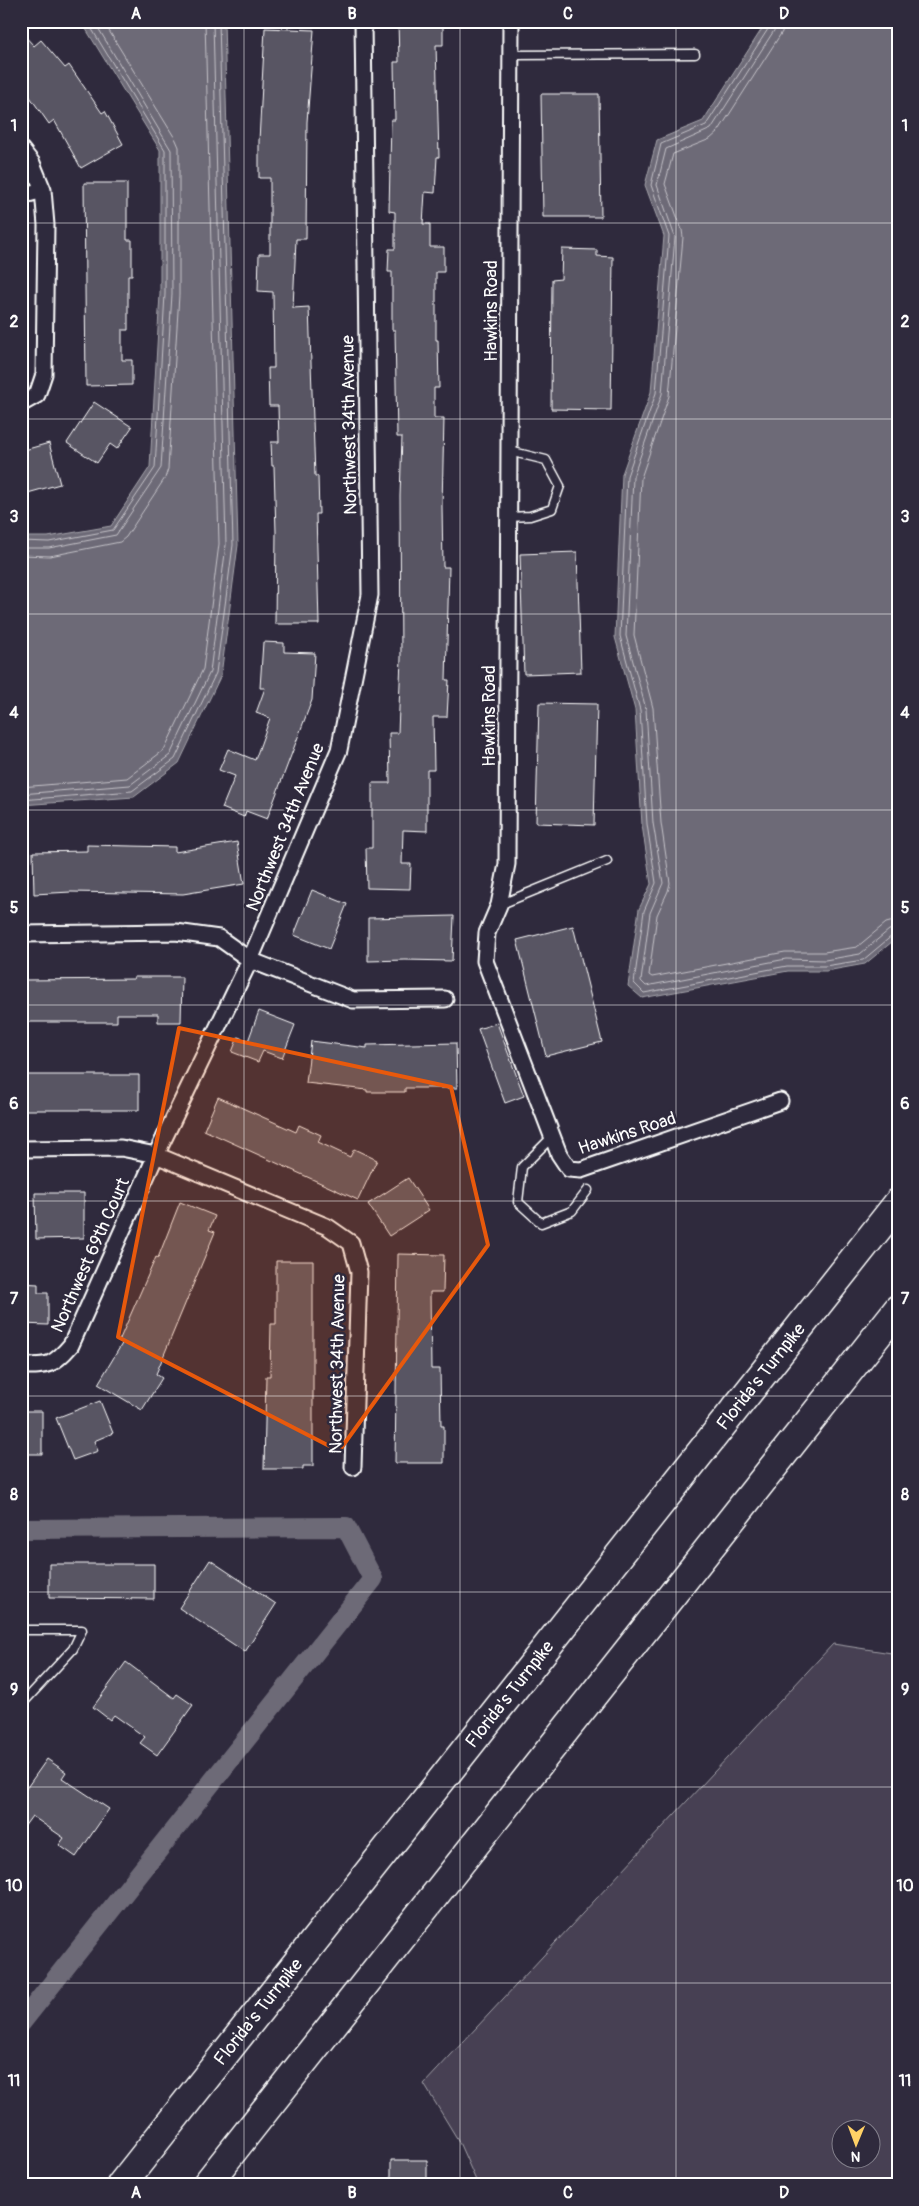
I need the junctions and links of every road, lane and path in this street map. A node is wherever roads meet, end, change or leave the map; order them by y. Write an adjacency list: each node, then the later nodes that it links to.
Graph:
1 (364, 21): 14 (street, Northwest 34th Avenue)
2 (511, 21): 3 (street, Hawkins Road)
3 (511, 54): 4 (lane); 9 (street, Hawkins Road)
4 (695, 54)
5 (21, 149): 6 (street)
6 (43, 190): 7 (street); 8 (street)
7 (21, 196)
8 (21, 404)
9 (509, 451): 10 (street, Hawkins Road); 10 (lane)
10 (509, 517): 12 (street, Hawkins Road)
11 (607, 861): 12 (lane)
12 (499, 905): 17 (street, Hawkins Road)
13 (21, 934): 14 (street)
14 (250, 960): 15 (street); 19 (street, Northwest 34th Avenue)
15 (445, 999)
16 (780, 1102): 17 (street, Hawkins Road)
17 (552, 1137): 20 (lane)
18 (21, 1149): 19 (street)
19 (156, 1155): 23 (street, Northwest 69th Court); 24 (street, Northwest 34th Avenue)
20 (588, 1190)
21 (898, 1203): 27 (highway, Florida's Turnpike)
22 (898, 1309): 28 (highway)
23 (21, 1366)
24 (353, 1467)
25 (21, 1630): 26 (lane)
26 (21, 1705)
27 (121, 2185)
28 (206, 2185)

